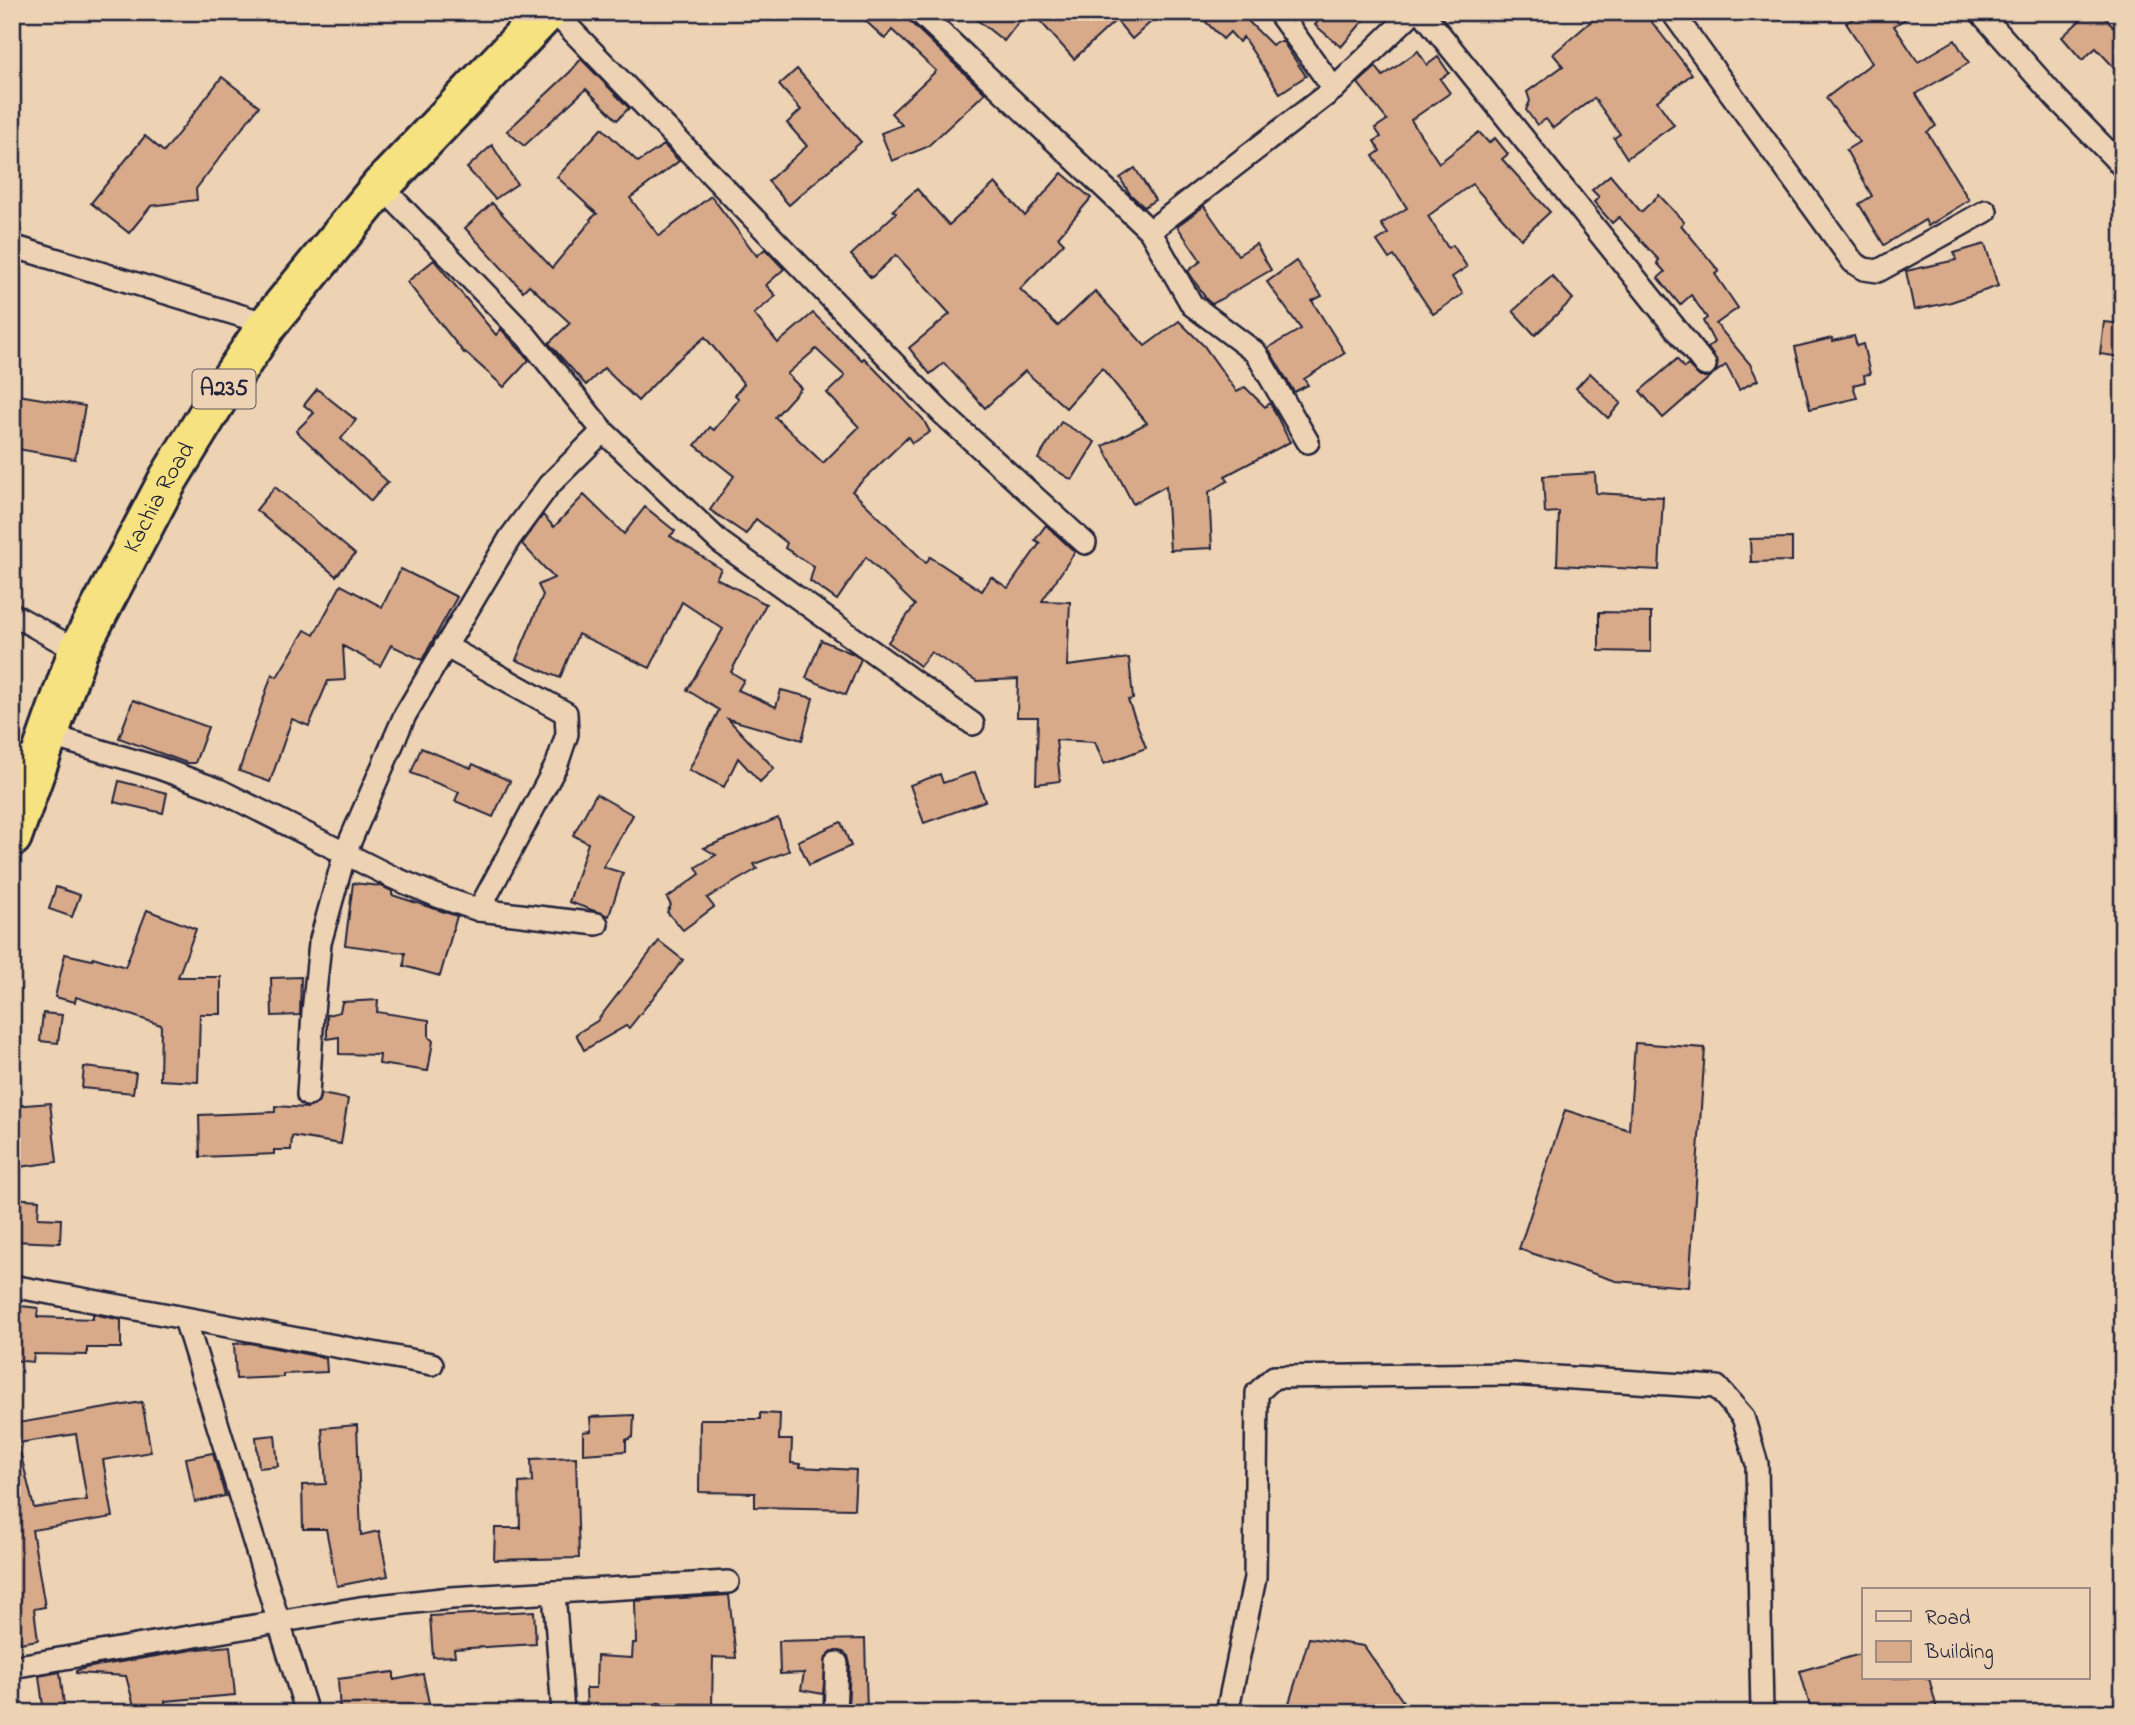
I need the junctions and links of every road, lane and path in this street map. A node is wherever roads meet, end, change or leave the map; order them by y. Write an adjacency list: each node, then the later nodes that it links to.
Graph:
1 (547, 12): 11 (highway, Kachia Road / A235)
2 (554, 12): 19 (street)
3 (919, 12): 13 (street)
4 (1278, 12): 9 (street)
5 (1413, 12): 9 (street)
6 (1422, 12): 16 (street)
7 (1672, 12): 12 (street)
8 (1980, 12): 10 (street)
9 (1334, 89): 13 (street)
10 (2123, 167)
11 (381, 186): 15 (highway, Kachia Road / A235); 17 (street)
12 (1986, 211)
13 (1150, 231): 18 (street)
14 (12, 246): 15 (street)
15 (268, 324): 22 (highway, Kachia Road / A235)
16 (1705, 365)
17 (603, 431): 21 (street); 23 (street)
18 (1308, 442)
19 (1085, 543)
20 (12, 614): 22 (street)
21 (446, 646): 26 (street); 27 (street)
22 (78, 651): 24 (highway, Kachia Road / A235)
23 (973, 724)
24 (33, 751): 25 (highway, Kachia Road / A235); 26 (street)
25 (12, 837)
26 (345, 853): 27 (street); 29 (street)
27 (479, 910): 28 (street)
28 (597, 924)
29 (308, 1095)
30 (12, 1286): 31 (street)
31 (185, 1320): 32 (street); 35 (street)
32 (432, 1364)
33 (728, 1582): 34 (street)
34 (554, 1592): 35 (street); 39 (street)
35 (281, 1622): 37 (street); 38 (street)
36 (837, 1663): 40 (street)
37 (12, 1667)
38 (307, 1713)
39 (563, 1713)
40 (835, 1713)
41 (1227, 1713): 42 (street)
42 (1762, 1713)

